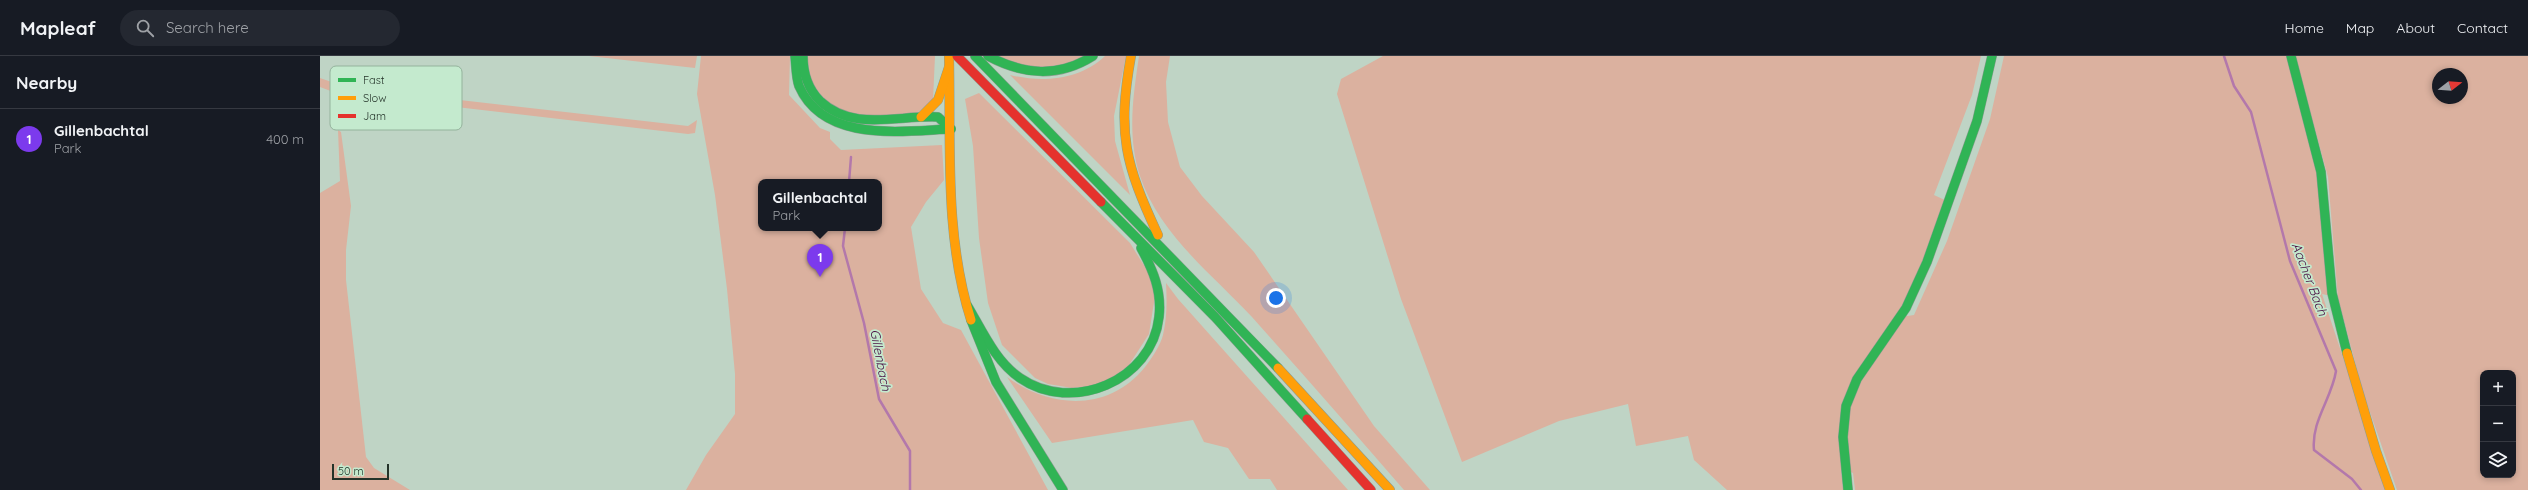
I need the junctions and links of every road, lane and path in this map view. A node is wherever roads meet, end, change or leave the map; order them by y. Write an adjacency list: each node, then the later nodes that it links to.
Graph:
1 (795, 56): 13 (main road)
2 (803, 56): 12 (main road)
3 (948, 56): 11 (main road)
4 (975, 56): 15 (main road)
5 (988, 56): 6 (main road)
6 (1093, 56)
7 (1131, 56): 15 (main road)
8 (1992, 56): 20 (main road)
9 (2291, 56): 21 (main road)
10 (958, 57): 14 (main road)
11 (949, 67): 12 (main road); 13 (main road)
12 (921, 117): 13 (main road)
13 (951, 129): 16 (main road)
14 (1125, 224): 16 (main road); 18 (main road)
15 (1162, 244): 19 (main road)
16 (967, 305): 17 (main road)
17 (1063, 490)
18 (1371, 490)
19 (1390, 490)
20 (1848, 490)
21 (2390, 490)

